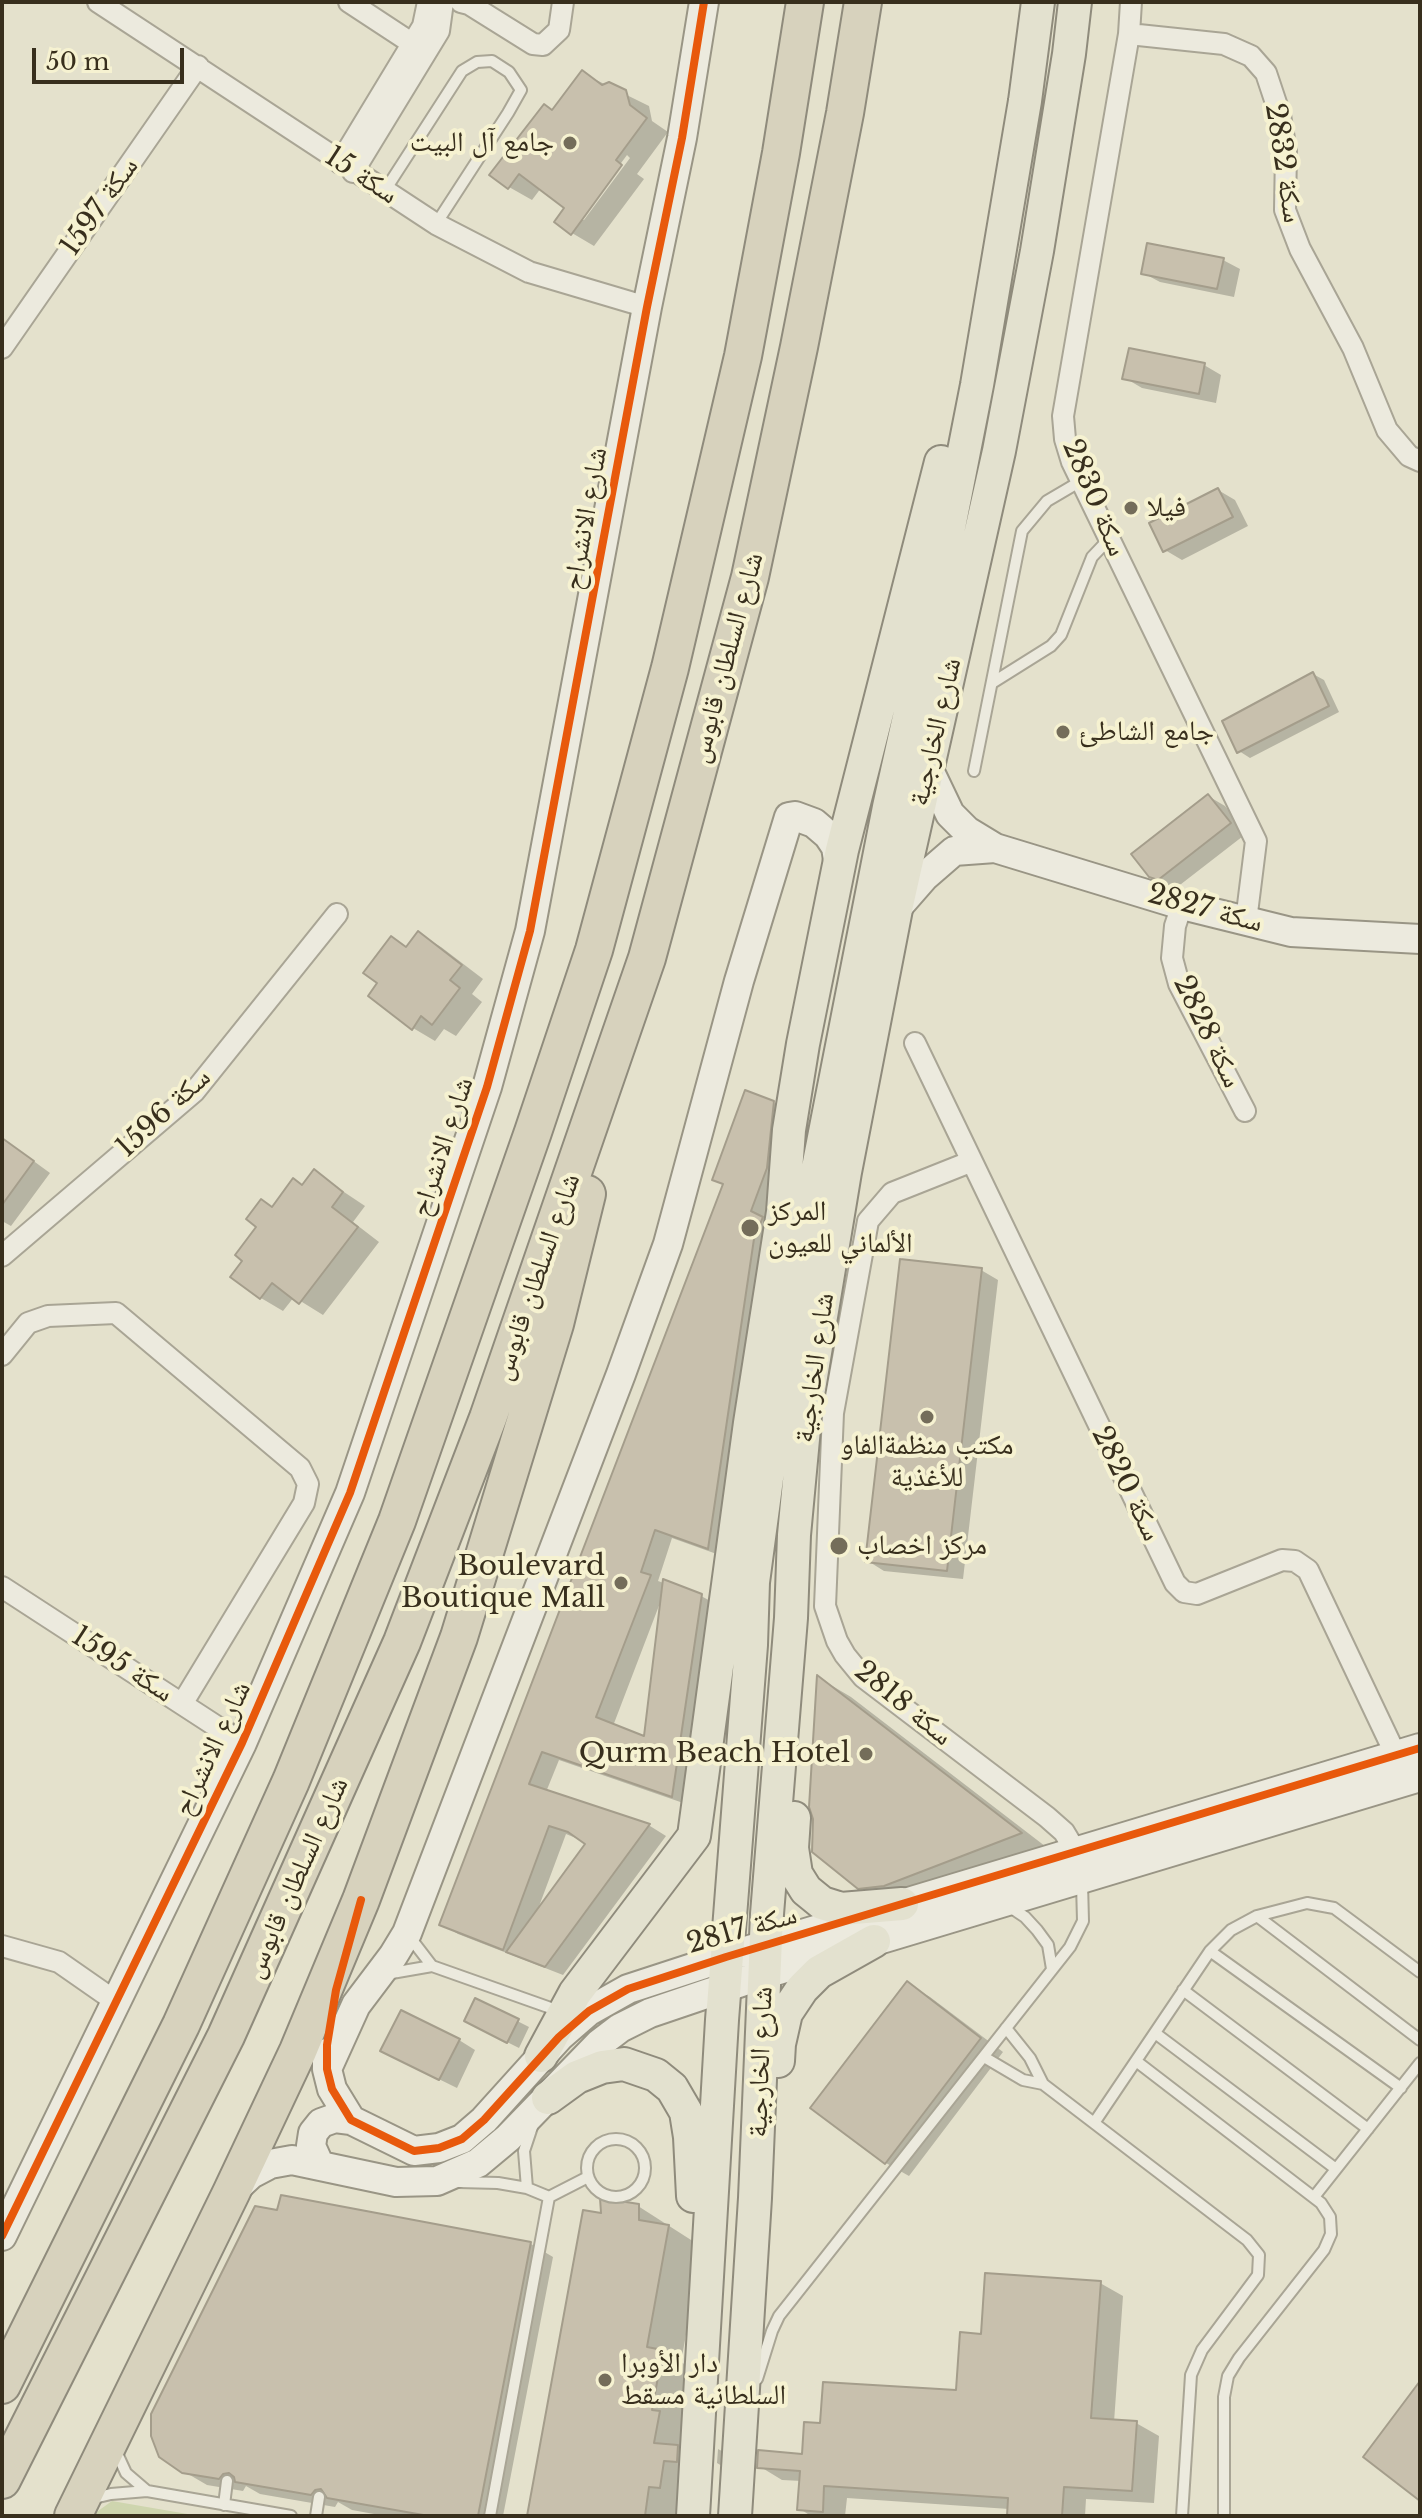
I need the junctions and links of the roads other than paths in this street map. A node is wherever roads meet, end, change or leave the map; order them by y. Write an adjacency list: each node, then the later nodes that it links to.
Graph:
1 (98, 2): 15 (street, سكة 15)
2 (349, 2): 14 (street)
3 (428, 2): 14 (street)
4 (443, 2): 16 (street)
5 (461, 2): 6 (street)
6 (563, 2)
7 (704, 2): 20 (street, شارع الانشراح)
8 (805, 2): 91 (highway, شارع السلطان قابوس)
9 (863, 2): 35 (highway, شارع السلطان قابوس)
10 (1038, 2): 19 (main road, شارع الخارجية)
11 (1075, 2): 26 (main road, شارع الخارجية)
12 (1131, 2): 13 (street, سكة 2830)
13 (1129, 34): 22 (street, سكة 2832); 23 (street, سكة 2830)
14 (413, 44): 16 (street)
15 (198, 66): 16 (street, سكة 15); 21 (street, سكة 1597)
16 (347, 167): 17 (street, سكة 15)
17 (384, 192): 18 (street, سكة 15); 18 (lane)
18 (436, 224): 20 (street, سكة 15)
19 (998, 262): 29 (main road); 40 (main road, شارع الخارجية)
20 (647, 307): 46 (street, شارع الانشراح)
21 (2, 348)
22 (1420, 461)
23 (1081, 481): 24 (street, سكة 2830); 25 (lane)
24 (1109, 539): 25 (lane); 33 (street, سكة 2830)
25 (992, 683): 27 (lane)
26 (928, 768): 28 (street, سكة 2827); 31 (main road, شارع الخارجية)
27 (974, 771)
28 (995, 848): 30 (street, سكة 2827); 31 (street, سكة 2827)
29 (839, 867): 36 (main road); 53 (street)
30 (1182, 905): 33 (street, سكة 2827); 38 (street, سكة 2828)
31 (896, 909): 44 (main road, شارع الخارجية)
32 (337, 914): 41 (street, سكة 1596)
33 (1246, 921): 34 (street, سكة 2827)
34 (1420, 939)
35 (647, 958): 49 (highway); 94 (highway, شارع السلطان قابوس)
36 (819, 967): 40 (main road); 65 (main road)
37 (915, 1043): 39 (street, سكة 2820)
38 (1245, 1111)
39 (970, 1162): 47 (street, سكة 2820); 48 (street, سكة 2818)
40 (819, 1163): 60 (main road, شارع الخارجية)
41 (2, 1256)
42 (2, 1355): 45 (street)
43 (2, 1587): 45 (street, سكة 1595)
44 (791, 1618): 51 (main road); 57 (main road, شارع الخارجية)
45 (182, 1704): 46 (street, سكة 1595)
46 (242, 1743): 64 (street, شارع الانشراح)
47 (1411, 1765): 48 (street, سكة 2817)
48 (1079, 1865): 50 (street, سكة 2817); 51 (street, سكة 2817); 59 (lane)
49 (361, 1900): 73 (street); 85 (highway)
50 (1003, 1903): 54 (street, سكة 2817); 59 (lane)
51 (902, 1904): 57 (street, سكة 2817)
52 (1257, 1916): 56 (lane); 61 (lane); 68 (lane)
53 (407, 1933): 58 (lane); 62 (street)
54 (874, 1941): 57 (street, سكة 2817); 88 (main road)
55 (2, 1946): 64 (street)
56 (1210, 1951): 63 (lane); 75 (lane)
57 (765, 1960): 60 (street, سكة 2817); 88 (main road, شارع الخارجية)
58 (432, 1966): 62 (lane); 65 (lane)
59 (1052, 1969): 66 (lane)
60 (725, 1972): 69 (street, سكة 2817); 76 (street, سكة 2817); 90 (main road, شارع الخارجية)
61 (1420, 1972)
62 (379, 1976): 73 (street)
63 (1183, 1990): 67 (lane); 79 (lane)
64 (115, 2001): 89 (street, شارع الانشراح)
65 (564, 2013): 69 (main road)
66 (1006, 2028): 70 (lane); 74 (lane)
67 (1155, 2033): 71 (lane); 81 (lane)
68 (1420, 2040)
69 (541, 2056): 77 (street, سكة 2817)
70 (984, 2057): 74 (lane); 92 (lane)
71 (1136, 2061): 78 (lane); 87 (lane)
72 (1420, 2063): 75 (lane)
73 (327, 2069): 77 (street)
74 (1043, 2084): 78 (lane)
75 (1401, 2088): 79 (lane)
76 (548, 2098): 83 (street, سكة 2817); 84 (lane); 90 (main road)
77 (351, 2120): 80 (street)
78 (1094, 2123): 105 (lane)
79 (1368, 2129): 81 (lane)
80 (320, 2166): 83 (street, سكة 2817); 85 (street, سكة 2817)
81 (1336, 2169): 87 (lane)
82 (588, 2177): 82 (lane); 86 (lane)
83 (437, 2181): 84 (lane)
84 (527, 2188): 86 (lane)
85 (231, 2193): 93 (highway)
86 (549, 2197): 102 (lane)
87 (1314, 2197): 106 (lane)
88 (755, 2198): 92 (main road, شارع الخارجية)
89 (2, 2236)
90 (701, 2364): 103 (main road, شارع الخارجية)
91 (2, 2385)
92 (740, 2435): 104 (main road, شارع الخارجية)
93 (111, 2440): 96 (lane); 99 (highway)
94 (2, 2480)
95 (227, 2481): 98 (lane)
96 (147, 2491): 98 (lane); 99 (lane)
97 (319, 2497): 101 (lane)
98 (224, 2505): 100 (lane)
99 (76, 2509)
100 (291, 2516)
101 (316, 2516)
102 (490, 2516)
103 (693, 2516)
104 (735, 2516)
105 (1182, 2516)
106 (1224, 2516)

